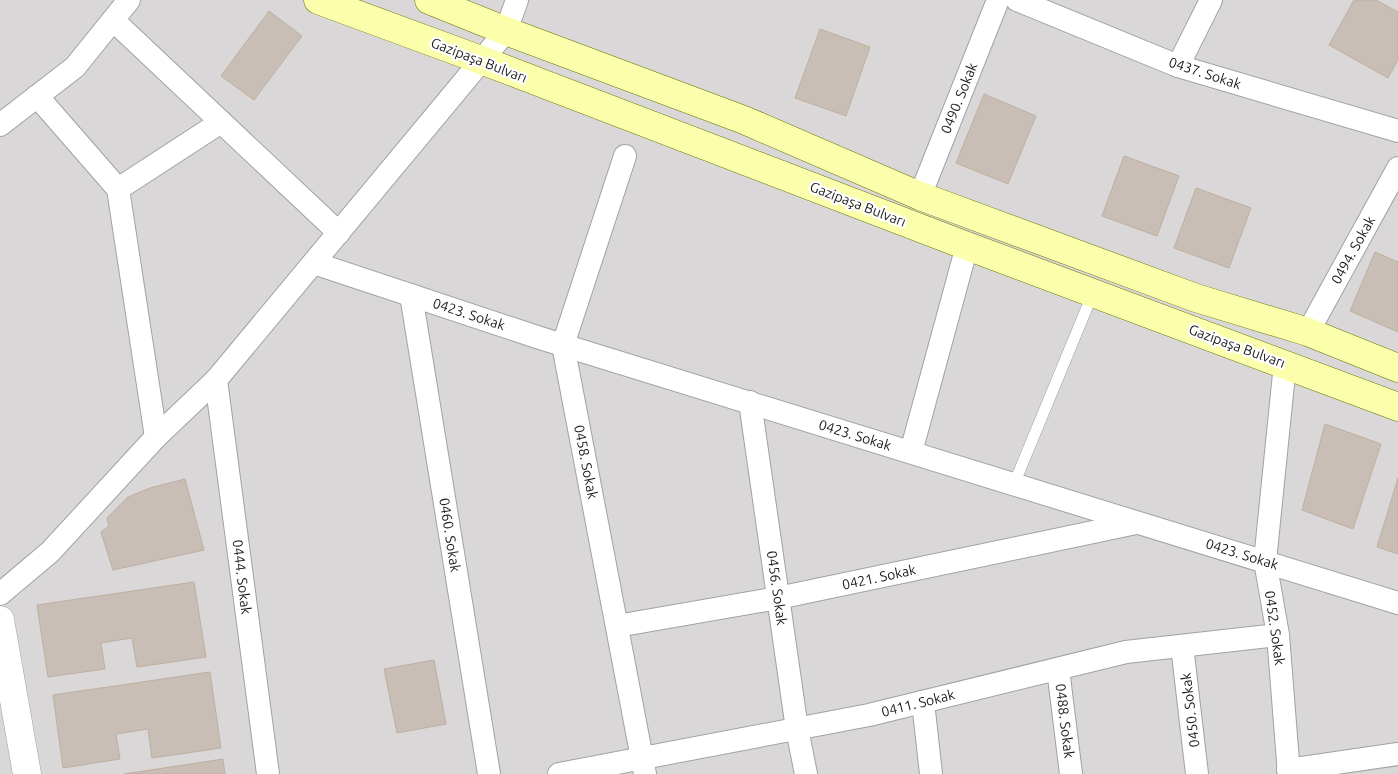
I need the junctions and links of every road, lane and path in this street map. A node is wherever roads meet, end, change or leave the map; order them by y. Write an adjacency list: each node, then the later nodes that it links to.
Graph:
1 (129, 0): 8 (street)
2 (318, 0): 10 (main road, Gazipaşa Bulvarı)
3 (428, 0): 9 (main road)
4 (517, 0): 9 (street)
5 (998, 0): 19 (street, 0490. Sokak)
6 (1017, 0): 11 (street, 0437. Sokak)
7 (1211, 0): 11 (street)
8 (113, 20): 12 (street); 13 (street)
9 (506, 31): 10 (street); 19 (main road)
10 (481, 60): 20 (street); 21 (main road, Gazipaşa Bulvarı)
11 (1178, 66): 15 (street, 0437. Sokak)
12 (37, 96): 14 (street); 18 (street)
13 (222, 122): 18 (street); 20 (street)
14 (0, 125)
15 (1398, 131)
16 (625, 156): 26 (street, 0458. Sokak)
17 (1398, 168): 25 (street, 0494. Sokak)
18 (118, 189): 32 (street)
19 (920, 196): 25 (main road)
20 (340, 233): 22 (street)
21 (967, 246): 23 (main road, Gazipaşa Bulvarı); 33 (street)
22 (314, 263): 24 (street, 0423. Sokak); 29 (street)
23 (1093, 293): 27 (main road, Gazipaşa Bulvarı); 34 (lane)
24 (411, 295): 26 (street, 0423. Sokak); 52 (street, 0460. Sokak)
25 (1308, 332): 28 (main road)
26 (563, 345): 30 (street, 0423. Sokak); 41 (street, 0458. Sokak)
27 (1285, 364): 31 (main road, Gazipaşa Bulvarı); 36 (street, 0452. Sokak)
28 (1398, 368)
29 (216, 380): 32 (street); 51 (street, 0444. Sokak)
30 (750, 402): 33 (street, 0423. Sokak); 38 (street, 0456. Sokak)
31 (1398, 407)
32 (156, 437): 37 (street)
33 (911, 452): 34 (street, 0423. Sokak)
34 (1014, 484): 35 (street, 0423. Sokak)
35 (1139, 522): 36 (street, 0423. Sokak); 38 (street, 0421. Sokak)
36 (1265, 561): 39 (street, 0423. Sokak); 42 (street, 0452. Sokak)
37 (0, 594)
38 (778, 598): 41 (street, 0421. Sokak); 46 (street, 0456. Sokak)
39 (1398, 603)
40 (0, 620): 50 (street)
41 (618, 626): 48 (street, 0458. Sokak)
42 (1278, 635): 43 (street, 0411. Sokak); 49 (street, 0452. Sokak)
43 (1182, 646): 44 (street, 0411. Sokak); 57 (street, 0450. Sokak)
44 (1058, 669): 45 (street, 0411. Sokak); 56 (street, 0488. Sokak)
45 (923, 702): 46 (street, 0411. Sokak); 55 (street)
46 (797, 729): 48 (street, 0411. Sokak); 54 (street, 0456. Sokak)
47 (1398, 754): 49 (street)
48 (644, 766): 53 (street, 0411. Sokak)
49 (1289, 772)
50 (27, 774)
51 (268, 774)
52 (489, 774)
53 (558, 774)
54 (806, 774)
55 (931, 774)
56 (1072, 774)
57 (1197, 774)

